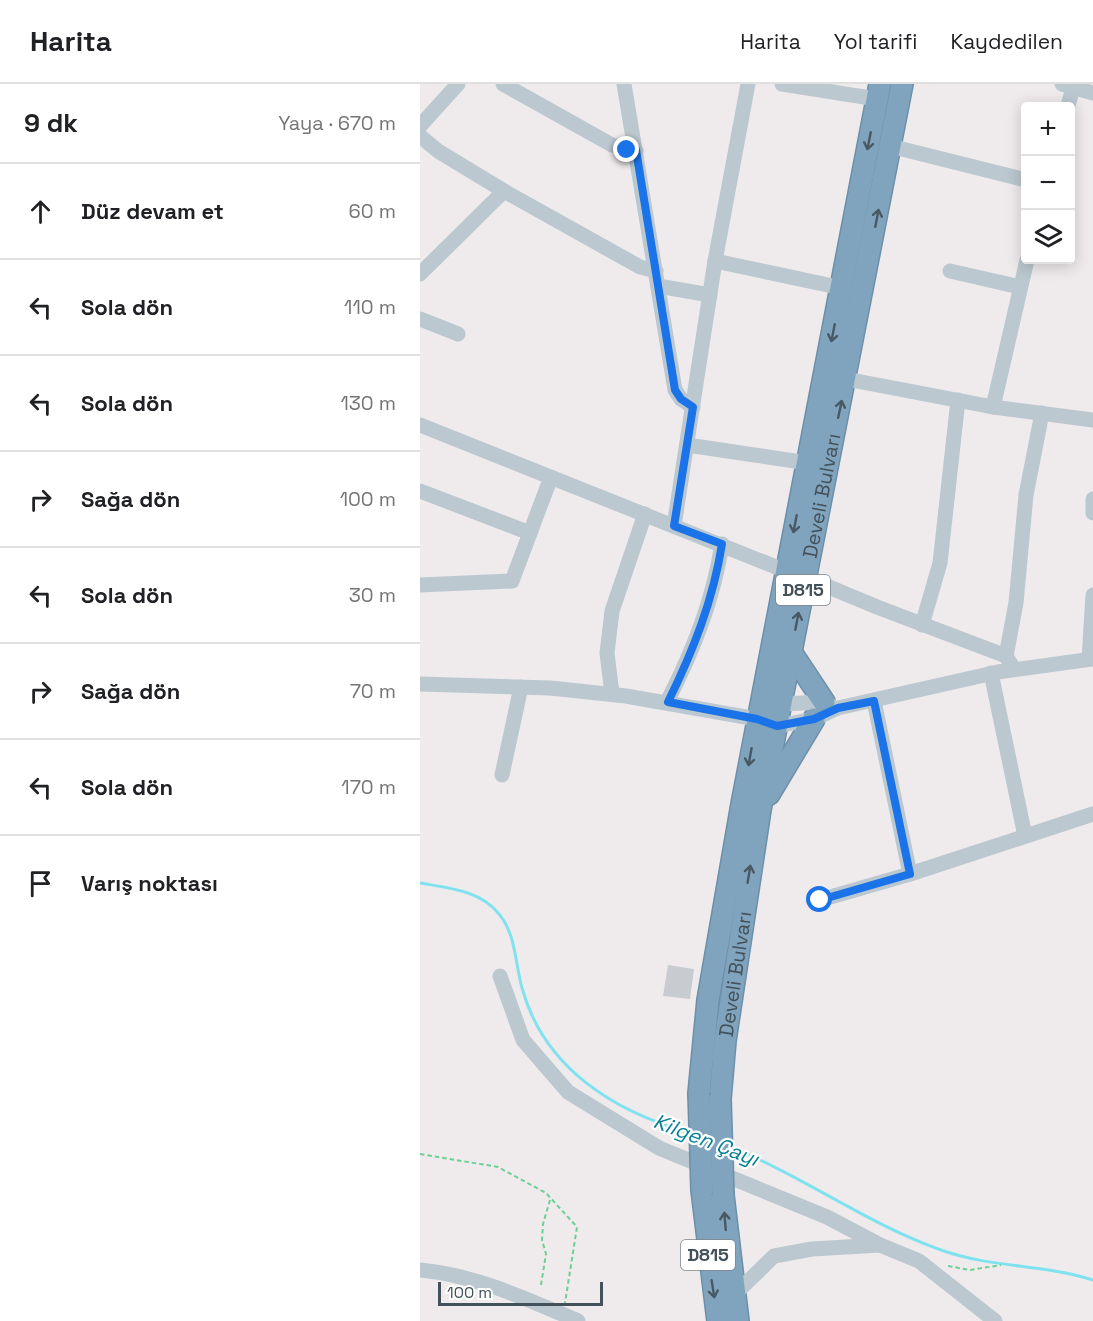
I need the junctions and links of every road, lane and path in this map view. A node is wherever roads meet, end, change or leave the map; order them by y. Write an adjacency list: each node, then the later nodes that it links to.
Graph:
1 (458, 84): 11 (street)
2 (503, 84): 14 (street)
3 (624, 84): 14 (street)
4 (748, 84): 17 (street)
5 (782, 84): 8 (street)
6 (902, 84): 13 (highway, Develi Bulvarı / D815)
7 (1069, 85): 9 (street); 10 (street)
8 (879, 92): 23 (highway, Develi Bulvarı / D815, one-way to 23)
9 (1093, 93)
10 (1068, 102)
11 (420, 126)
12 (420, 136): 16 (street)
13 (890, 146): 15 (street); 27 (highway, Develi Bulvarı / D815, one-way to 13)
14 (636, 150): 21 (street)
15 (1021, 179)
16 (504, 191): 20 (street); 21 (street)
17 (715, 261): 23 (street); 24 (street)
18 (1026, 264): 22 (street)
19 (950, 271): 22 (street)
20 (420, 274)
21 (657, 278): 24 (street); 29 (street)
22 (1020, 286): 30 (street)
23 (842, 288): 35 (highway, Develi Bulvarı / D815, one-way to 35)
24 (710, 295): 29 (street)
25 (420, 319): 26 (street)
26 (458, 334)
27 (846, 379): 28 (street); 44 (highway, Develi Bulvarı / D815, one-way to 27)
28 (958, 400): 30 (street); 47 (street)
29 (693, 407): 34 (street)
30 (993, 407): 31 (street)
31 (1042, 413): 32 (street); 50 (street)
32 (1093, 420)
33 (420, 425): 36 (street)
34 (687, 445): 35 (street); 41 (street)
35 (808, 463): 44 (highway, Develi Bulvarı / D815, one-way to 44)
36 (551, 477): 40 (street); 42 (street)
37 (420, 491): 42 (street)
38 (1093, 500): 39 (street)
39 (1093, 513)
40 (645, 514): 41 (street); 54 (street)
41 (674, 526): 43 (street)
42 (530, 533): 45 (street)
43 (722, 544): 44 (street); 56 (street)
44 (796, 574): 47 (street); 48 (highway, Develi Bulvarı / D815, one-way to 44); 59 (highway, Develi Bulvarı / D815)
45 (420, 585)
46 (1093, 595): 49 (street)
47 (922, 625): 50 (street)
48 (791, 652): 57 (highway, Develi Bulvarı / D815); 58 (highway)
49 (1091, 659): 50 (street)
50 (1010, 662): 51 (street)
51 (991, 673): 55 (street); 63 (street)
52 (420, 684): 53 (street)
53 (521, 687): 54 (street); 60 (street)
54 (612, 694): 56 (street)
55 (874, 701): 58 (street); 64 (street)
56 (668, 702): 59 (street)
57 (781, 704): 58 (street); 59 (highway, Develi Bulvarı / D815)
58 (825, 710): 59 (street); 61 (highway)
59 (767, 722): 61 (highway, Develi Bulvarı / D815); 76 (highway, Develi Bulvarı / D815, one-way to 76, bridge)
60 (502, 775)
61 (760, 810): 74 (highway, Develi Bulvarı / D815, one-way to 61, bridge)
62 (1093, 814): 63 (street)
63 (1025, 836): 64 (street)
64 (910, 874): 65 (street)
65 (820, 900)
66 (500, 976): 69 (street)
67 (420, 1154): 68 (path)
68 (550, 1200): 73 (path); 75 (path)
69 (880, 1245): 70 (street); 74 (street)
70 (919, 1261): 71 (path); 78 (street)
71 (1001, 1265)
72 (420, 1270): 75 (street)
73 (541, 1285)
74 (734, 1295): 77 (highway, D815)
75 (571, 1318)
76 (718, 1321)
77 (738, 1321)
78 (995, 1321)

